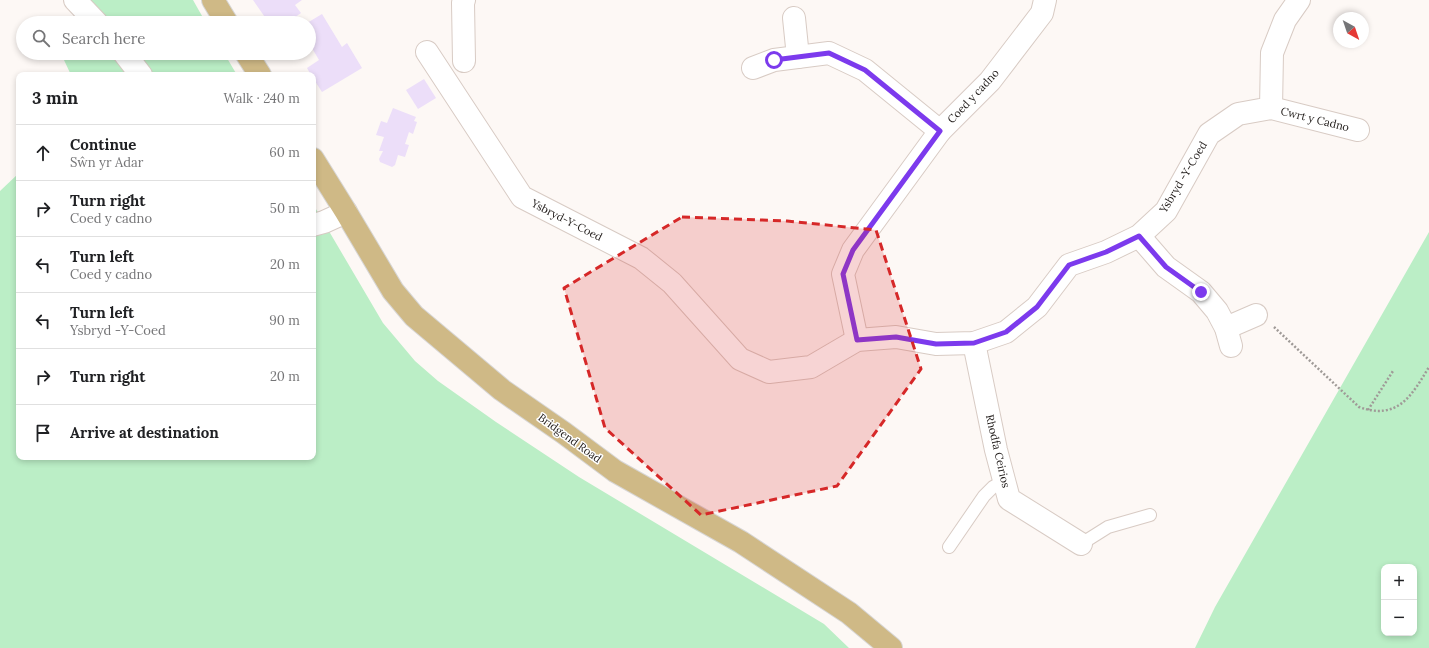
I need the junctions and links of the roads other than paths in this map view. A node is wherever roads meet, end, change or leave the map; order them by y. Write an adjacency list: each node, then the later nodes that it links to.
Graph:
1 (75, 0): 6 (street)
2 (213, 0): 7 (main road)
3 (464, 0): 16 (street)
4 (1045, 0): 19 (street, Coed y cadno)
5 (1299, 0): 17 (street)
6 (90, 16)
7 (223, 16)
8 (794, 18): 10 (street)
9 (426, 52): 16 (street, Ysbryd-Y-Coed)
10 (798, 57): 13 (street); 19 (street)
11 (129, 60): 14 (street)
12 (250, 60): 15 (main road)
13 (753, 68)
14 (139, 72)
15 (258, 72)
16 (441, 75): 27 (street, Ysbryd-Y-Coed)
17 (1271, 108): 18 (street, Cwrt y Cadno); 23 (street, Ysbryd -Y-Coed)
18 (1358, 130)
19 (940, 131): 25 (street, Coed y cadno)
20 (316, 164): 21 (main road, Bridgend Road)
21 (346, 212): 22 (street); 32 (main road, Bridgend Road)
22 (316, 224)
23 (1139, 236): 24 (street); 26 (street, Ysbryd -Y-Coed)
24 (1256, 315)
25 (857, 340): 26 (street, Ysbryd -Y-Coed); 27 (street, Ysbryd -Y-Coed)
26 (974, 343): 28 (street, Rhodfa Ceirios)
27 (740, 358)
28 (1004, 481): 30 (street, Rhodfa Ceirios); 31 (lane)
29 (1150, 515): 30 (lane)
30 (1081, 544)
31 (949, 547)
32 (891, 648)

